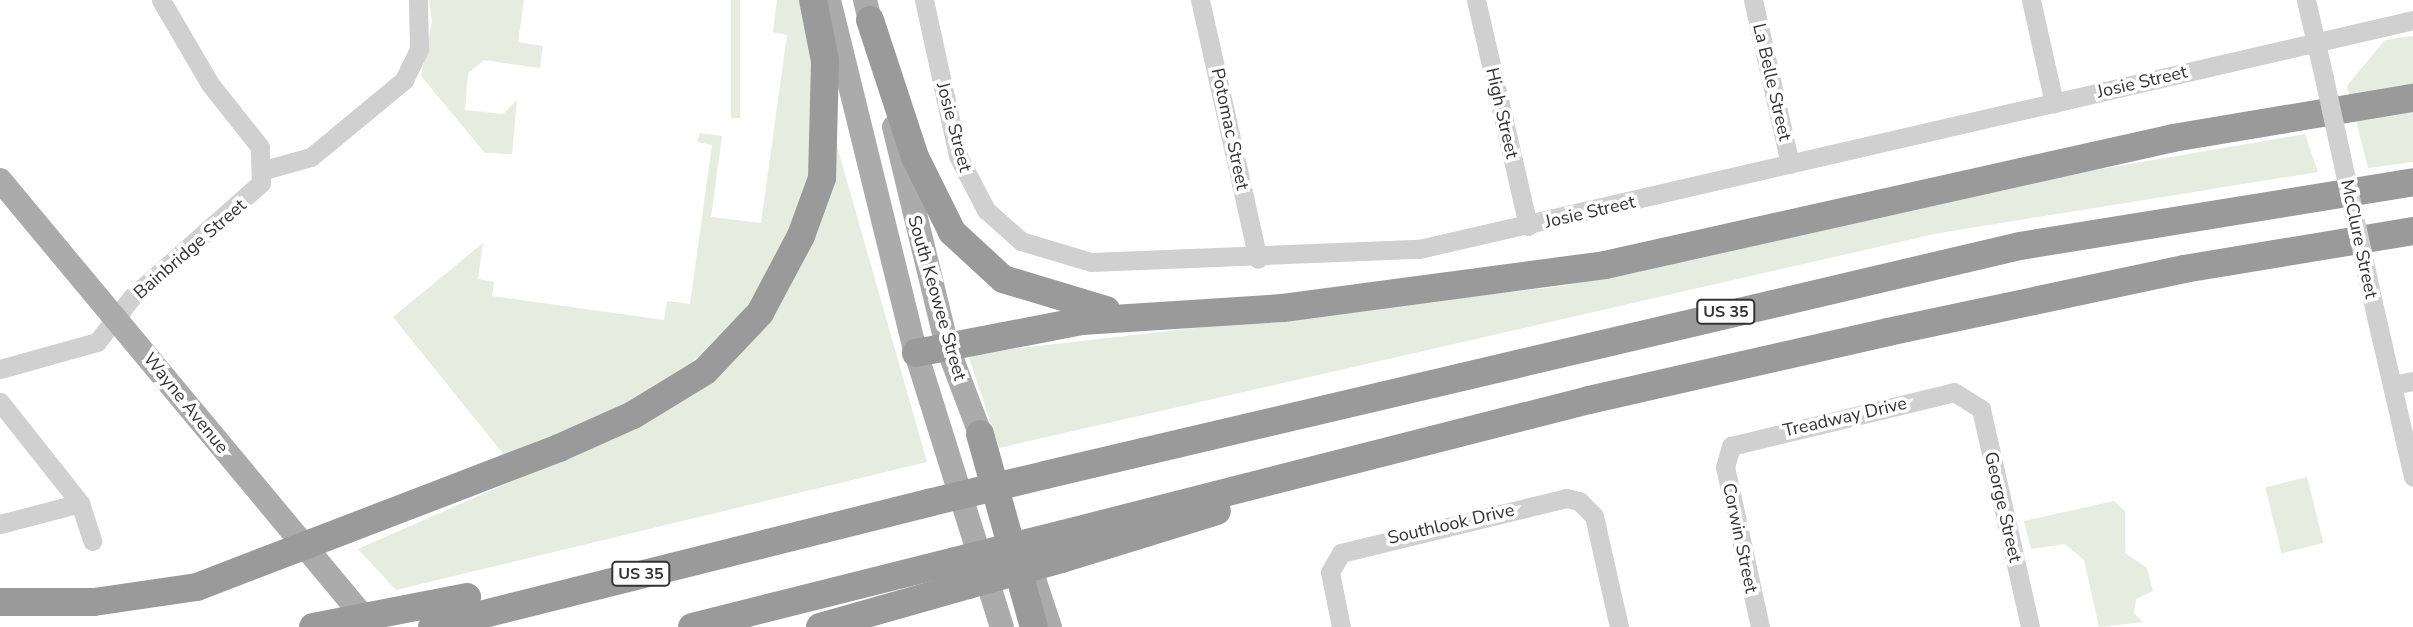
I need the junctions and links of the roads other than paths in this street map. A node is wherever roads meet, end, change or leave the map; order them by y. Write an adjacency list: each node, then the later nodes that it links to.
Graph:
1 (161, 0): 17 (street)
2 (418, 0): 17 (street)
3 (813, 0): 38 (highway)
4 (829, 0): 26 (main road, South Keowee Street)
5 (924, 0): 22 (street, Josie Street)
6 (1200, 0): 22 (street, Potomac Street)
7 (1476, 0): 20 (street, High Street)
8 (1753, 0): 16 (street, La Belle Street)
9 (2031, 0): 15 (street)
10 (2306, 0): 13 (street, McClure Street)
11 (868, 10): 23 (highway); 25 (main road, South Keowee Street)
12 (2413, 20): 13 (street, Josie Street)
13 (2315, 42): 15 (street, Josie Street); 29 (street, McClure Street, bridge)
14 (2413, 98): 23 (highway)
15 (2054, 103): 16 (street, Josie Street)
16 (1790, 164): 20 (street, Josie Street)
17 (264, 170): 24 (street, Bainbridge Street)
18 (0, 180): 24 (main road, Wayne Avenue)
19 (2413, 183): 41 (highway, US 35, bridge)
20 (1528, 226): 22 (street, Josie Street)
21 (2412, 231): 39 (highway, bridge)
22 (1258, 259)
23 (1154, 316): 25 (highway)
24 (118, 319): 27 (street, Bainbridge Street); 38 (main road, Wayne Avenue)
25 (947, 346): 26 (highway); 32 (main road, South Keowee Street)
26 (916, 353): 47 (main road, South Keowee Street)
27 (0, 369)
28 (2413, 381): 29 (street)
29 (2392, 385): 34 (street, McClure Street)
30 (1965, 394): 33 (street, Treadway Drive); 53 (street, George Street)
31 (0, 402): 35 (street)
32 (980, 434): 48 (highway); 49 (main road, South Keowee Street)
33 (1728, 450): 52 (street, Corwin Street)
34 (2413, 477)
35 (80, 503): 36 (street); 37 (street)
36 (0, 524)
37 (92, 541)
38 (304, 545): 40 (highway); 43 (main road, Wayne Avenue)
39 (961, 573): 45 (highway); 46 (highway)
40 (0, 602)
41 (474, 606): 42 (highway, bridge); 44 (highway)
42 (313, 627)
43 (372, 627)
44 (432, 627)
45 (692, 627)
46 (820, 627)
47 (1002, 627)
48 (1034, 627)
49 (1050, 627)
50 (1341, 627): 51 (street, Southlook Drive)
51 (1619, 627)
52 (1760, 627)
53 (2030, 627)

